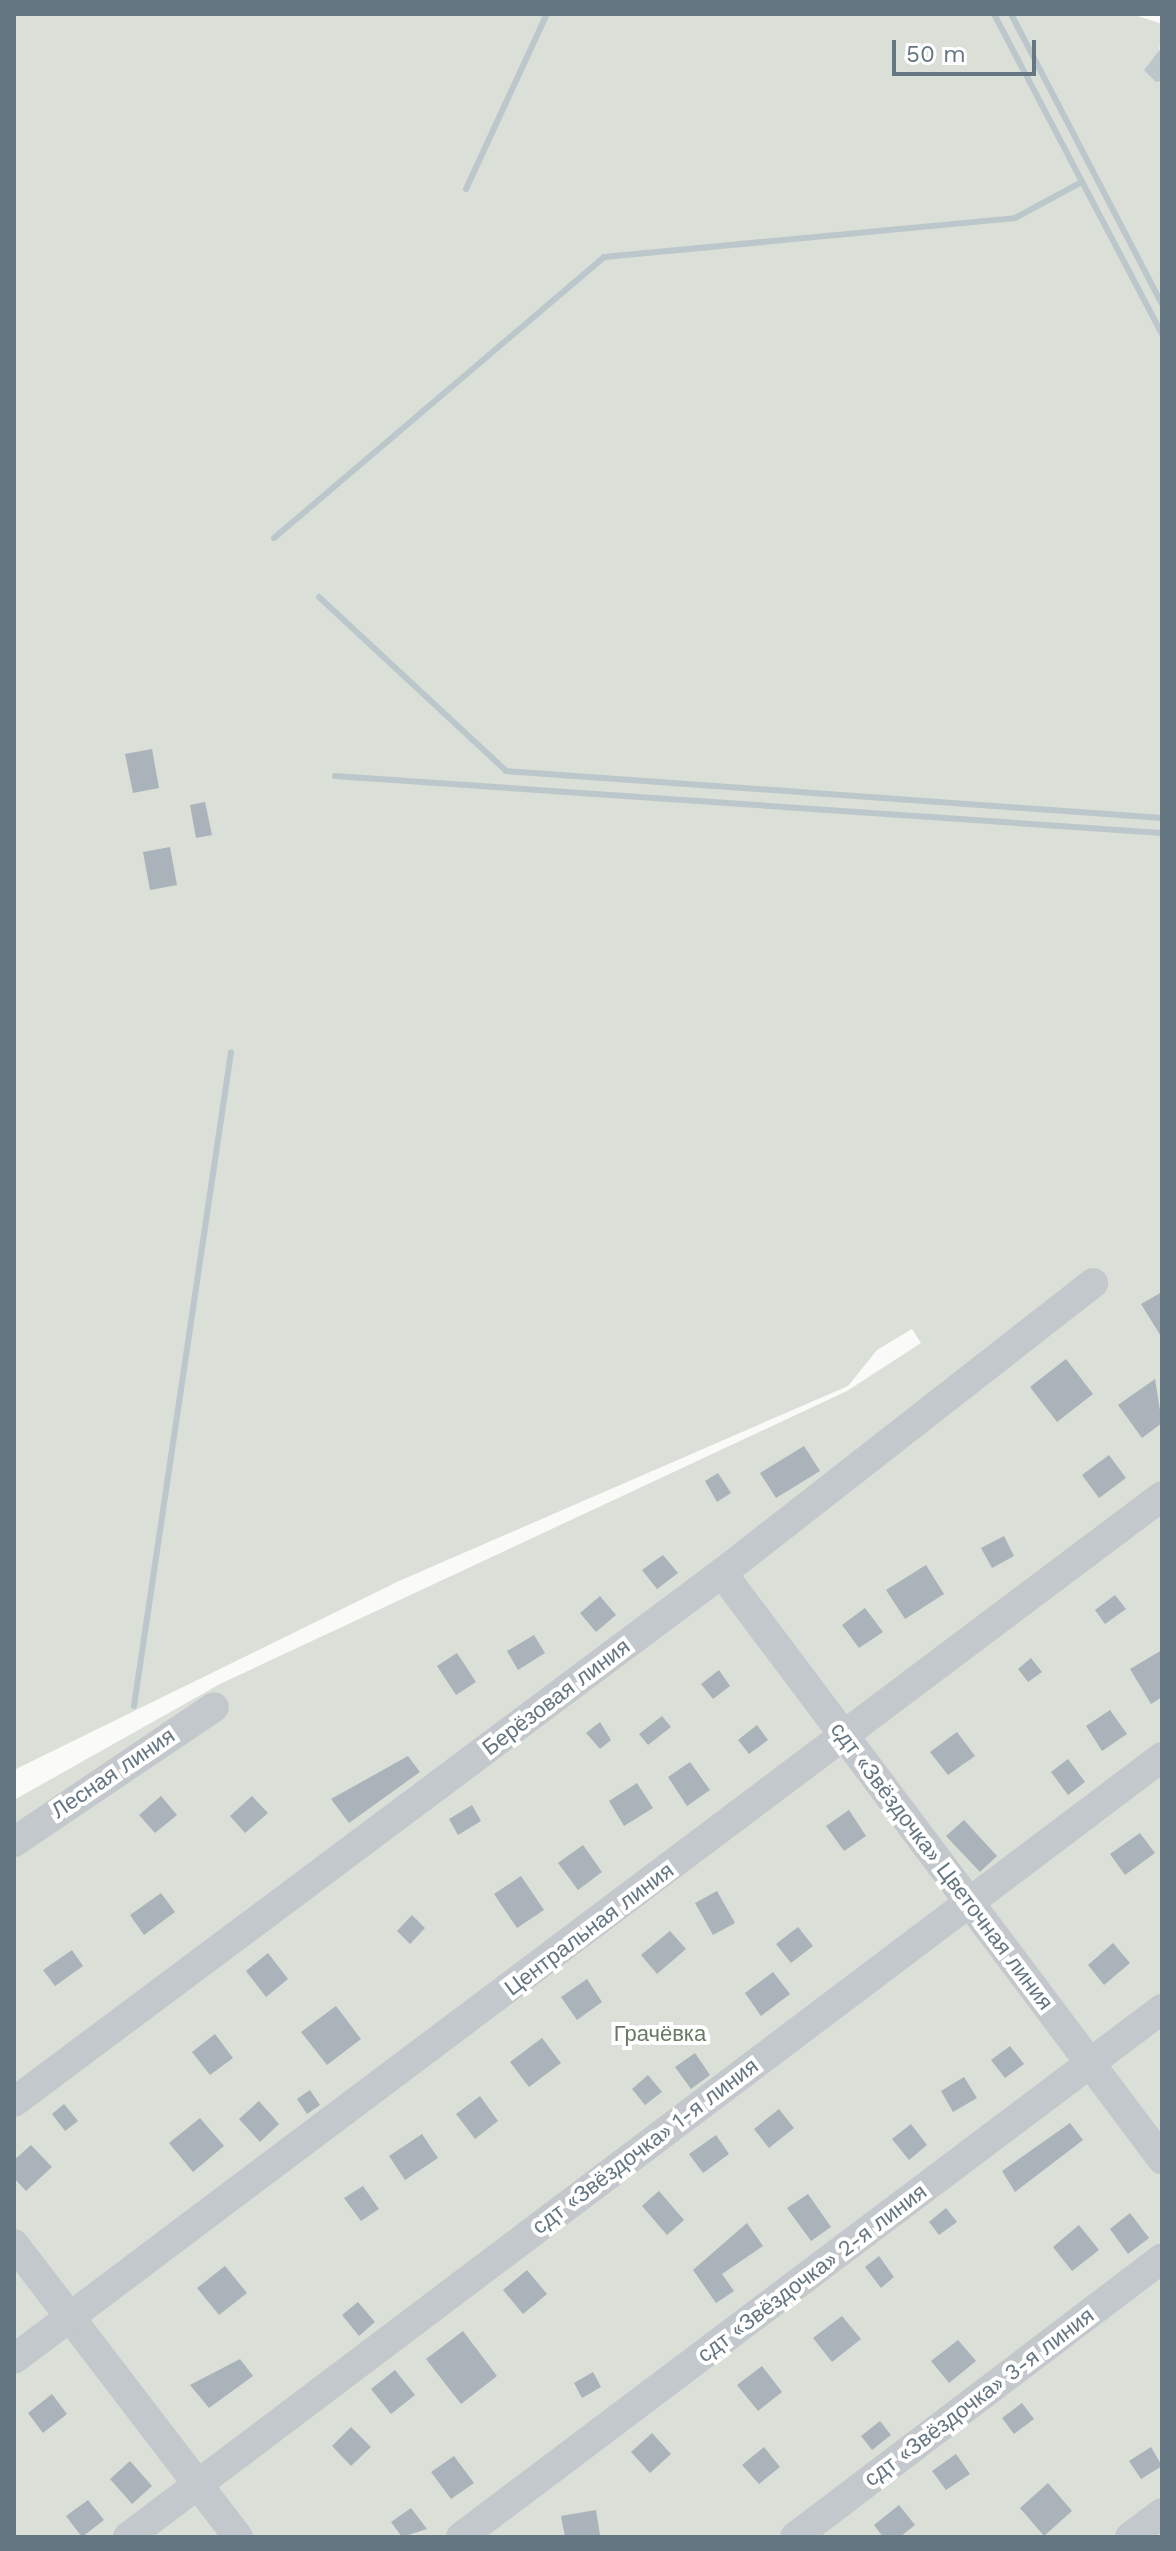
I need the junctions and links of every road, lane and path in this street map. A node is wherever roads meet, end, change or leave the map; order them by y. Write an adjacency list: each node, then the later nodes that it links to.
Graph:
1 (1093, 1283): 3 (street, Берёзовая линия)
2 (1162, 1496): 5 (street, Центральная линия)
3 (722, 1573): 5 (street, сдт «Звёздочка» Цветочная линия); 11 (street, Берёзовая линия)
4 (214, 1707): 7 (street, Лесная линия)
5 (846, 1738): 8 (street, сдт «Звёздочка» Цветочная линия); 15 (street, Центральная линия)
6 (1162, 1757): 8 (street, сдт «Звёздочка» 1-я линия)
7 (14, 1842)
8 (969, 1902): 10 (street, сдт «Звёздочка» Цветочная линия); 17 (street, сдт «Звёздочка» 1-я линия)
9 (1162, 2009): 10 (street, сдт «Звёздочка» 2-я линия)
10 (1090, 2064): 12 (street, сдт «Звёздочка» Цветочная линия); 21 (street, сдт «Звёздочка» 2-я линия)
11 (14, 2102)
12 (1162, 2159)
13 (14, 2244): 15 (street)
14 (1162, 2258): 22 (street, сдт «Звёздочка» 3-я линия)
15 (71, 2315): 16 (street, Центральная линия); 17 (street)
16 (14, 2359)
17 (197, 2484): 19 (street, сдт «Звёздочка» 1-я линия); 20 (street)
18 (1162, 2513): 23 (street)
19 (128, 2537)
20 (238, 2537)
21 (461, 2537)
22 (795, 2537)
23 (1130, 2537)

